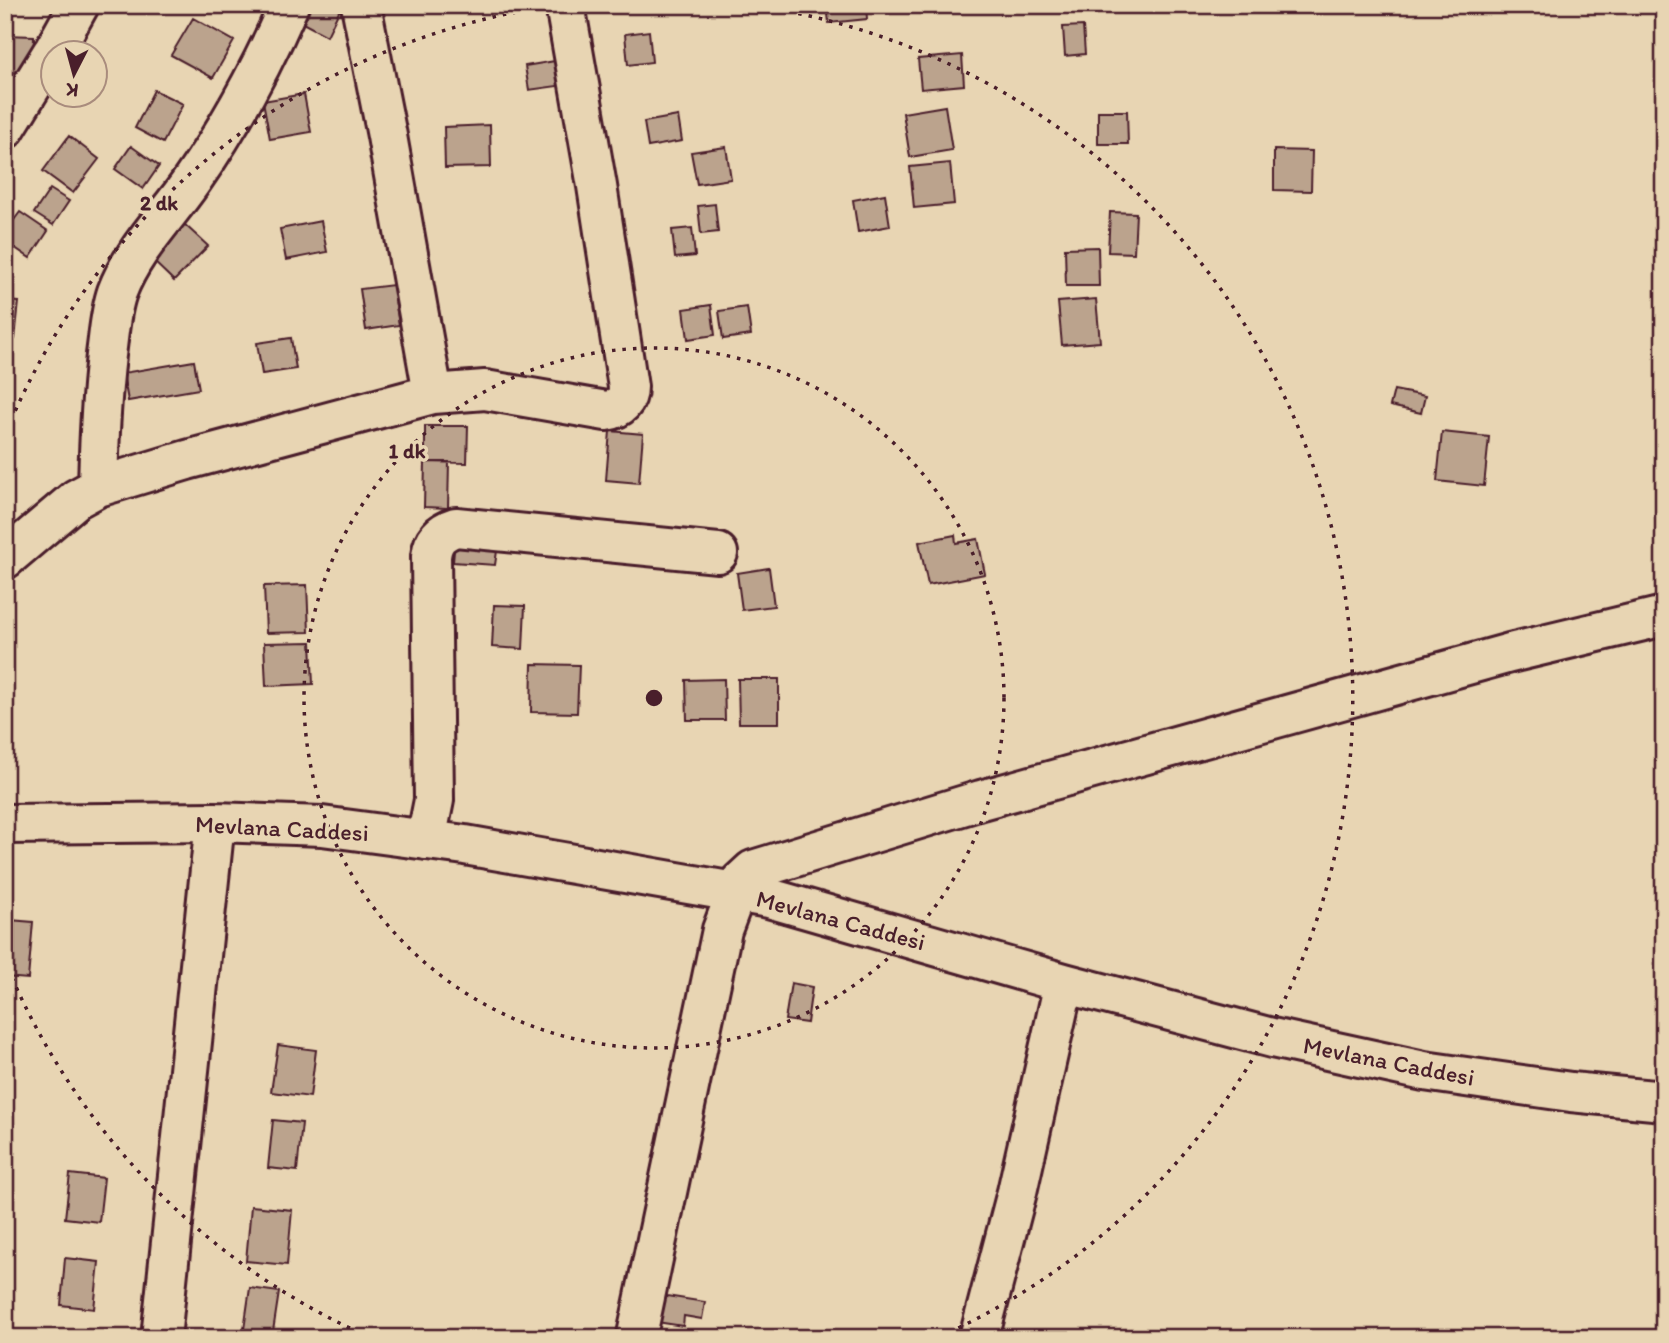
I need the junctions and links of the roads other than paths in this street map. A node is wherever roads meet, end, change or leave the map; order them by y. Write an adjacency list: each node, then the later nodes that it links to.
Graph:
1 (79, 5): 5 (street)
2 (289, 5): 9 (street)
3 (361, 5): 8 (street)
4 (565, 5): 8 (street)
5 (61, 38)
6 (38, 77): 7 (street)
7 (5, 129)
8 (433, 394): 9 (street)
9 (98, 487): 11 (street)
10 (718, 552): 15 (street)
11 (5, 559)
12 (1664, 616): 16 (street)
13 (215, 822): 14 (street, Mevlana Caddesi); 15 (street, Mevlana Caddesi); 20 (street)
14 (5, 824)
15 (426, 840): 16 (street, Mevlana Caddesi)
16 (736, 892): 17 (street, Mevlana Caddesi); 19 (street)
17 (1065, 983): 18 (street, Mevlana Caddesi); 21 (street)
18 (1664, 1101)
19 (637, 1335)
20 (161, 1338)
21 (979, 1338)

